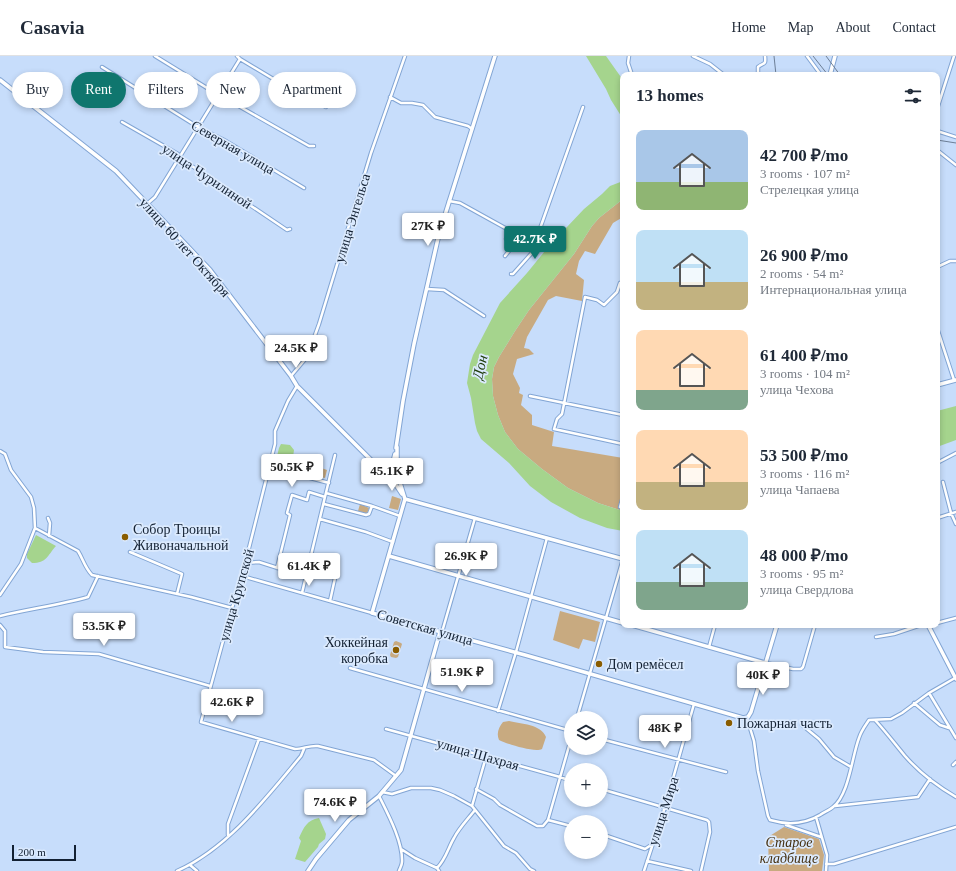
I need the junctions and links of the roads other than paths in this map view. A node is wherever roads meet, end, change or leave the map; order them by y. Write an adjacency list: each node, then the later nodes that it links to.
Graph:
1 (155, 56): 21 (street)
2 (237, 56): 11 (street)
3 (405, 56): 22 (street, улица Энгельса)
4 (495, 56): 29 (main road)
5 (629, 56): 14 (street)
6 (693, 56): 15 (street)
7 (765, 56): 16 (street)
8 (807, 56): 17 (street)
9 (835, 56): 18 (main road)
10 (954, 56): 23 (street)
11 (240, 59): 13 (street); 19 (street)
12 (102, 67): 28 (street, Северная улица)
13 (232, 72)
14 (631, 72)
15 (720, 72)
16 (757, 72)
17 (819, 72)
18 (831, 72)
19 (268, 76)
20 (0, 80): 38 (main road, улица 60 лет Октября)
21 (206, 86)
22 (390, 98): 29 (street); 50 (street, улица Энгельса)
23 (940, 100)
24 (584, 107): 41 (street)
25 (210, 108): 28 (street)
26 (243, 108): 32 (street)
27 (122, 122): 34 (street, улица Чурилиной)
28 (198, 127): 34 (street); 36 (street, Северная улица)
29 (472, 129): 37 (main road)
30 (940, 132): 31 (street)
31 (956, 137)
32 (314, 146)
33 (940, 152): 35 (street)
34 (180, 156): 38 (street); 39 (street, улица Чурилиной)
35 (956, 164)
36 (304, 188)
37 (449, 201): 40 (street); 47 (main road)
38 (147, 204): 50 (main road, улица 60 лет Октября)
39 (290, 229)
40 (508, 230): 41 (street); 42 (street)
41 (536, 238): 45 (street)
42 (505, 256)
43 (956, 261): 44 (street)
44 (940, 265)
45 (512, 274)
46 (620, 283): 55 (street)
47 (426, 289): 48 (street); 58 (main road)
48 (484, 316)
49 (940, 337): 51 (street)
50 (291, 376): 53 (main road, улица 60 лет Октября)
51 (955, 380): 52 (main road)
52 (940, 384)
53 (297, 386): 63 (street, улица Крупской); 64 (main road, улица 60 лет Октября)
54 (530, 396): 55 (street)
55 (564, 403): 56 (street); 57 (street)
56 (620, 414)
57 (620, 443)
58 (397, 447): 65 (main road); 66 (main road)
59 (0, 451): 83 (street)
60 (956, 453): 62 (street)
61 (335, 455): 69 (street)
62 (940, 461)
63 (269, 467): 69 (street); 91 (street, улица Крупской)
64 (381, 470): 65 (main road); 67 (main road, улица 60 лет Октября)
65 (392, 470): 66 (main road); 67 (main road)
66 (397, 473): 67 (main road); 72 (main road)
67 (390, 476): 72 (main road)
68 (943, 482): 76 (street)
69 (329, 483): 70 (street)
70 (326, 493): 71 (street); 74 (street)
71 (325, 497): 73 (street); 92 (street)
72 (405, 498): 77 (main road); 80 (main road)
73 (324, 504): 74 (street); 81 (street)
74 (372, 506): 77 (street)
75 (956, 512): 76 (street)
76 (951, 513): 78 (street); 82 (street)
77 (400, 516): 86 (main road)
78 (940, 517)
79 (48, 518): 84 (street)
80 (475, 518): 85 (main road); 96 (street)
81 (320, 519): 86 (street); 90 (street)
82 (956, 524)
83 (35, 528): 84 (street); 100 (street)
84 (49, 536): 94 (street)
85 (547, 538): 89 (main road); 101 (street)
86 (393, 542): 88 (main road)
87 (130, 552): 99 (street)
88 (389, 556): 96 (main road); 104 (main road)
89 (620, 558)
90 (310, 560): 97 (street); 102 (street)
91 (245, 563): 92 (street); 95 (street, улица Крупской)
92 (277, 568): 97 (street)
93 (620, 569): 106 (street)
94 (98, 576): 99 (street); 105 (street)
95 (242, 576): 98 (street, Советская улица); 103 (street, улица Крупской)
96 (459, 576): 101 (main road); 117 (street)
97 (306, 577): 98 (street)
98 (302, 593): 102 (street, Советская улица)
99 (177, 594): 103 (street)
100 (0, 595)
101 (531, 597): 106 (main road); 120 (street)
102 (330, 601): 104 (street, Советская улица)
103 (232, 608): 125 (street, улица Крупской)
104 (372, 613): 117 (main road, Советская улица)
105 (0, 616)
106 (606, 618): 108 (main road); 123 (street)
107 (956, 618): 109 (street)
108 (620, 622)
109 (940, 622)
110 (0, 626): 125 (street)
111 (642, 628): 119 (main road)
112 (714, 628): 119 (street)
113 (776, 628): 121 (main road)
114 (814, 628): 121 (street)
115 (912, 628): 118 (street)
116 (930, 628): 124 (main road)
117 (441, 632): 120 (main road, Советская улица); 126 (main road)
118 (876, 637)
119 (709, 647): 121 (main road)
120 (516, 652): 123 (main road, Советская улица); 130 (street)
121 (765, 663): 132 (main road)
122 (350, 668): 126 (street)
123 (589, 673): 129 (main road, Советская улица); 131 (street)
124 (955, 679): 127 (street)
125 (210, 686): 140 (street, улица Крупской)
126 (424, 688): 130 (street); 138 (main road)
127 (929, 693): 128 (street); 137 (street)
128 (914, 703): 133 (street); 137 (street)
129 (694, 704): 132 (main road, Советская улица); 145 (street, улица Мира)
130 (498, 711): 135 (street)
131 (579, 711)
132 (747, 718): 166 (street)
133 (875, 720): 148 (street); 153 (street)
134 (802, 725): 148 (street)
135 (564, 728)
136 (386, 729): 138 (street, улица Шахрая)
137 (951, 729): 139 (street)
138 (411, 735): 144 (street, улица Шахрая); 150 (main road)
139 (956, 738)
140 (259, 739): 142 (street); 168 (street)
141 (608, 741): 145 (street)
142 (304, 749): 150 (street); 168 (street)
143 (566, 755): 151 (street)
144 (486, 757): 151 (street, улица Шахрая); 154 (street)
145 (679, 760): 149 (street); 161 (street, улица Мира)
146 (956, 762): 147 (street)
147 (953, 765)
148 (851, 767): 160 (street)
149 (726, 772)
150 (396, 776): 156 (main road)
151 (560, 777): 152 (street, улица Шахрая); 164 (street)
152 (564, 778)
153 (930, 779): 158 (street); 160 (street)
154 (476, 789): 159 (street); 164 (street)
155 (608, 791): 161 (street)
156 (382, 792): 157 (main road); 159 (street)
157 (379, 796): 172 (street); 179 (main road)
158 (956, 797)
159 (472, 806): 162 (street)
160 (834, 806): 163 (street)
161 (665, 807): 171 (street, улица Мира); 184 (street)
162 (475, 810): 176 (street); 181 (street)
163 (816, 817): 166 (street); 170 (street)
164 (548, 820): 165 (street)
165 (564, 824)
166 (784, 824): 170 (street)
167 (956, 827): 174 (street)
168 (228, 836): 175 (street)
169 (608, 836): 171 (street)
170 (821, 837): 174 (street)
171 (652, 844): 173 (street, улица Мира)
172 (401, 849): 176 (street); 180 (street)
173 (647, 861): 182 (street, улица Мира); 183 (street)
174 (826, 864): 185 (street)
175 (190, 865): 177 (street); 178 (street)
176 (438, 869)
177 (177, 871)
178 (197, 871)
179 (308, 871)
180 (399, 871)
181 (534, 871)
182 (644, 871)
183 (691, 871)
184 (701, 871)
185 (826, 871)

